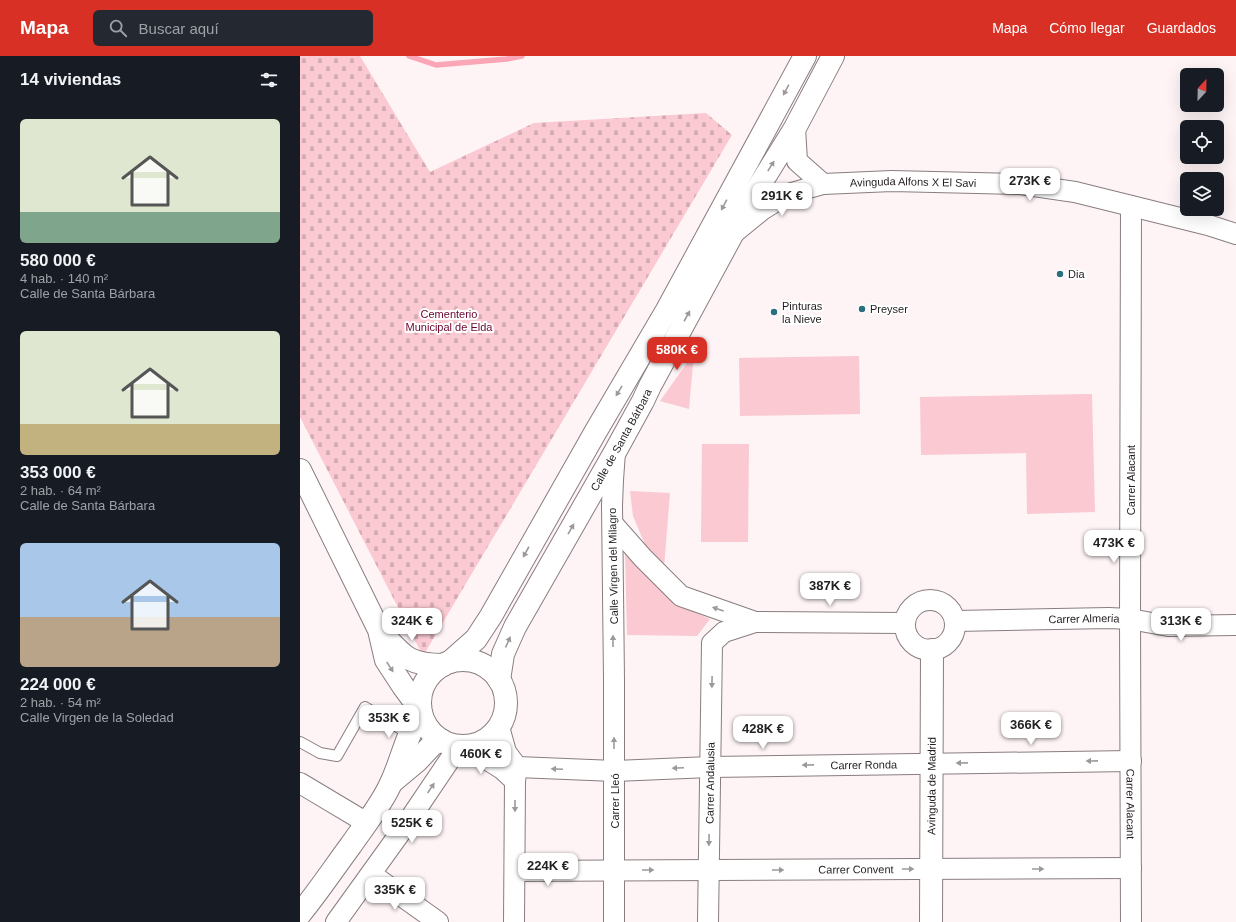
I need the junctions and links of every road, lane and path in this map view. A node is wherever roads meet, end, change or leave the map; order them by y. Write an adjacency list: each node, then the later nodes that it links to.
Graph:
1 (805, 56): 18 (street, one-way to 18)
2 (833, 56): 3 (street, Calle de Santa Bárbara)
3 (795, 128): 4 (street); 7 (street, Calle de Santa Bárbara, one-way to 3)
4 (823, 184): 5 (street, Avinguda Alfons X El Savi); 7 (street, Avinguda Alfons X El Savi)
5 (1131, 206): 6 (street, Avinguda Alfons X El Savi); 11 (street, Carrer Alacant)
6 (1236, 234)
7 (732, 235): 8 (street, Calle de Santa Bárbara, one-way to 7)
8 (615, 452): 10 (street, Calle Virgen del Milagro); 19 (street, Calle de Santa Bárbara, one-way to 8)
9 (300, 470): 16 (street)
10 (613, 524): 13 (street, one-way to 10); 20 (street, Calle Virgen del Milagro, one-way to 10)
11 (1130, 619): 12 (street, Carrer Almeria); 15 (street, Carrer Almeria); 26 (street, Carrer Alacant)
12 (955, 621): 14 (street); 17 (street)
13 (755, 622): 14 (street); 28 (street, Carrer Andalusia, one-way to 28)
14 (904, 623): 17 (street)
15 (1236, 625)
16 (379, 630): 18 (street); 21 (street, one-way to 21)
17 (932, 650): 27 (street, Avinguda de Madrid)
18 (446, 663): 19 (street); 21 (street)
19 (499, 680): 22 (street)
20 (614, 680): 29 (street, Carrer Lleó, one-way to 20)
21 (421, 711): 23 (street); 25 (street)
22 (499, 727): 25 (street); 30 (street)
23 (409, 734): 24 (lane); 32 (street)
24 (300, 742)
25 (457, 744): 30 (street); 32 (street); 39 (street, one-way to 25)
26 (1132, 761): 27 (street, Carrer Ronda, one-way to 27); 34 (street, Carrer Alacant)
27 (931, 764): 28 (street, Carrer Ronda, one-way to 28); 35 (street, Avinguda de Madrid)
28 (710, 766): 29 (street, Carrer Ronda, one-way to 29); 37 (street, Carrer Andalusia, one-way to 37)
29 (605, 771): 30 (street, Carrer Ronda, one-way to 30); 36 (street, Carrer Lleó)
30 (516, 774): 38 (street, one-way to 38)
31 (300, 782): 33 (street)
32 (391, 784): 33 (street)
33 (367, 823): 40 (street)
34 (1131, 868): 35 (street, Carrer Convent, one-way to 34); 47 (street, Carrer Alacant)
35 (931, 869): 37 (street, Carrer Convent, one-way to 35); 46 (street, Avinguda de Madrid)
36 (615, 870): 37 (street, Carrer Convent, one-way to 37); 38 (street, Carrer Convent); 44 (street, Carrer Lleó)
37 (709, 870): 45 (street, Carrer Andalusia)
38 (515, 871): 43 (street)
39 (371, 874): 41 (street); 42 (street)
40 (300, 914)
41 (336, 922)
42 (438, 922)
43 (514, 922)
44 (614, 922)
45 (708, 922)
46 (931, 922)
47 (1132, 922)

